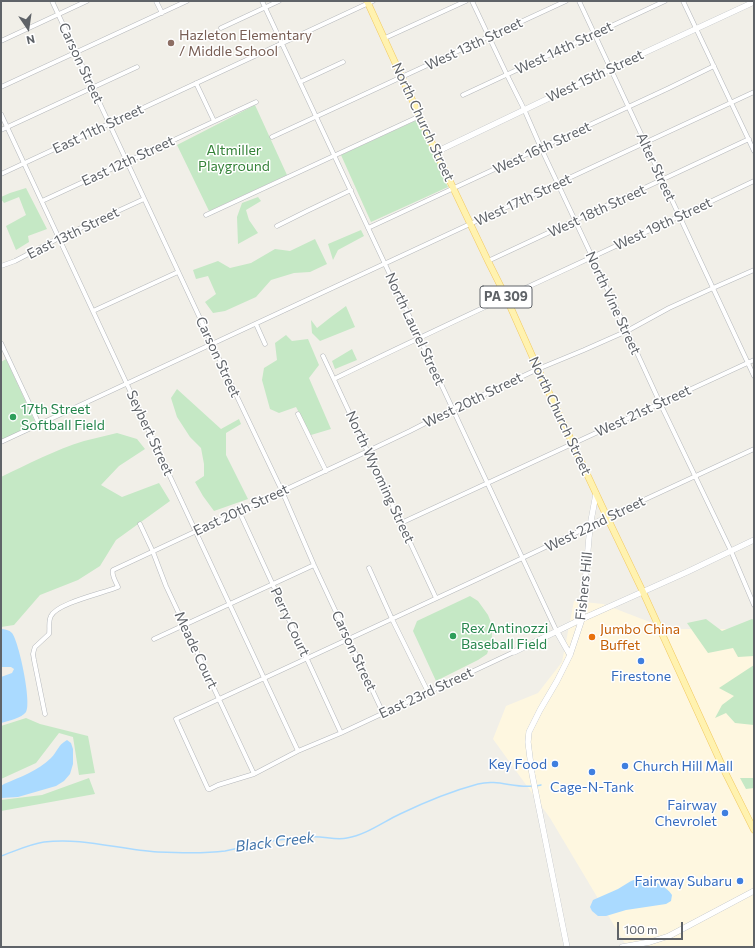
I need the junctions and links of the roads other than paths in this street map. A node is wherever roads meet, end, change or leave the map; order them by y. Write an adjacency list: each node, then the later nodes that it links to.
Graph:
1 (52, 1): 17 (street, Carson Street)
2 (87, 1): 17 (street)
3 (156, 1): 16 (street)
4 (187, 1): 16 (street)
5 (262, 1): 15 (street, North Laurel Street)
6 (279, 1): 15 (street)
7 (466, 1): 22 (street)
8 (472, 1): 21 (street, North Vine Street)
9 (566, 1): 21 (street, West 13th Street)
10 (579, 1): 20 (street, Alter Street)
11 (665, 1): 20 (street, West 14th Street)
12 (683, 1): 19 (street)
13 (370, 2): 22 (main road, North Church Street / PA 309); 24 (street, East 11th Street)
14 (754, 2): 19 (main road, West 15th Street)
15 (265, 7): 18 (street); 24 (street, North Laurel Street)
16 (162, 13): 25 (street)
17 (58, 14): 23 (street); 25 (street, Carson Street)
18 (221, 28)
19 (697, 29): 27 (street); 29 (main road, West 15th Street)
20 (595, 34): 29 (street, Alter Street); 30 (street, West 14th Street)
21 (489, 37): 30 (street, North Vine Street); 31 (street, West 13th Street)
22 (385, 38): 31 (main road, North Church Street / PA 309)
23 (1, 41)
24 (282, 43): 32 (street, North Laurel Street); 33 (street, East 11th Street)
25 (76, 53): 34 (street); 35 (street, Carson Street)
26 (343, 62): 32 (street)
27 (714, 66): 39 (street); 40 (street, West 16th Street)
28 (137, 67): 35 (street)
29 (611, 69): 40 (street, Alter Street); 41 (main road, West 15th Street)
30 (507, 75): 37 (street, West 14th Street); 41 (street, North Vine Street)
31 (403, 77): 43 (main road, North Church Street / PA 309); 44 (street, West 13th Street)
32 (300, 82): 44 (street, North Laurel Street)
33 (196, 83): 45 (street); 46 (street, East 11th Street)
34 (1, 88)
35 (92, 88): 46 (street, Carson Street); 47 (street)
36 (754, 92): 39 (street, West 17th Street)
37 (463, 95)
38 (256, 102): 45 (street, East 12th Street)
39 (731, 102): 50 (street); 51 (street, West 17th Street)
40 (629, 107): 51 (street, Alter Street); 52 (street, West 16th Street)
41 (524, 109): 52 (street, North Vine Street); 54 (main road, West 15th Street)
42 (1, 114): 47 (street, Seybert Street)
43 (420, 115): 54 (main road, North Church Street / PA 309); 55 (street)
44 (316, 117): 49 (street, West 13th Street); 55 (street, North Laurel Street)
45 (214, 122): 56 (street, East 12th Street)
46 (109, 124): 56 (street, Carson Street); 57 (street, East 11th Street)
47 (7, 127): 48 (street); 57 (street, Seybert Street)
48 (1, 130)
49 (272, 138)
50 (749, 139): 53 (street); 59 (street, West 18th Street)
51 (645, 143): 59 (street, Alter Street); 61 (street, West 17th Street)
52 (541, 148): 61 (street, North Vine Street); 62 (street, West 16th Street)
53 (754, 151)
54 (436, 152): 62 (main road, North Church Street / PA 309)
55 (334, 155): 63 (street, North Laurel Street); 66 (street)
56 (127, 162): 64 (street, Carson Street); 65 (street, East 12th Street)
57 (24, 163): 58 (street, East 11th Street); 65 (street, Seybert Street)
58 (1, 174)
59 (663, 180): 67 (street, Alter Street); 68 (street, West 18th Street)
60 (754, 181): 67 (street, West 19th Street)
61 (558, 184): 68 (street, North Vine Street); 69 (street, West 17th Street)
62 (454, 188): 69 (main road, North Church Street / PA 309); 71 (street, West 16th Street)
63 (351, 190): 70 (street); 71 (street, North Laurel Street)
64 (144, 199): 72 (street, East 13th Street); 78 (street, Carson Street)
65 (42, 201): 72 (street, Seybert Street)
66 (206, 215)
67 (679, 216): 73 (street, West 19th Street); 79 (street, Alter Street)
68 (575, 221): 73 (street, North Vine Street); 74 (street, West 18th Street)
69 (471, 224): 74 (main road, North Church Street / PA 309); 75 (street, West 17th Street)
70 (277, 226)
71 (368, 228): 75 (street, North Laurel Street)
72 (59, 238): 76 (street, East 13th Street); 81 (street, Seybert Street)
73 (592, 257): 80 (street, West 19th Street); 83 (street, North Vine Street)
74 (488, 261): 80 (main road, North Church Street / PA 309)
75 (385, 264): 82 (street, West 17th Street); 84 (street, North Laurel Street)
76 (1, 266)
77 (754, 270): 79 (street, West 20th Street)
78 (178, 272): 81 (street); 86 (street, Carson Street)
79 (713, 288): 83 (street, West 20th Street); 90 (street, Alter Street)
80 (506, 297): 84 (street, West 19th Street); 91 (main road, North Church Street / PA 309)
81 (93, 311): 94 (street, Seybert Street)
82 (256, 324): 86 (street, West 17th Street); 87 (street)
83 (627, 331): 91 (street, West 20th Street); 95 (street, North Vine Street)
84 (419, 338): 93 (street, West 19th Street); 96 (street, North Laurel Street)
85 (1, 343): 98 (street)
86 (212, 344): 94 (street, West 17th Street); 106 (street, Carson Street)
87 (264, 344)
88 (323, 356): 93 (street, North Wyoming Street)
89 (754, 360): 90 (street, West 21st Street)
90 (748, 363): 92 (street, Alter Street); 95 (street, West 21st Street)
91 (538, 369): 96 (street, West 20th Street); 100 (main road, North Church Street / PA 309)
92 (754, 376)
93 (334, 379): 102 (street, North Wyoming Street)
94 (127, 384): 98 (street, West 17th Street); 113 (street, Seybert Street)
95 (660, 403): 100 (street, West 21st Street); 104 (street, North Vine Street)
96 (452, 409): 102 (street, West 20th Street); 105 (street, North Laurel Street)
97 (298, 414): 103 (street)
98 (39, 424): 99 (street, West 17th Street)
99 (1, 442)
100 (573, 444): 105 (street, West 21st Street); 107 (main road, North Church Street / PA 309)
101 (754, 449): 104 (street, West 22nd Street)
102 (368, 451): 103 (street, East 20th Street); 111 (street, North Wyoming Street)
103 (326, 471): 106 (street, East 20th Street)
104 (696, 477): 109 (street, West 22nd Street); 115 (street, North Vine Street)
105 (487, 484): 111 (street, West 21st Street); 117 (street, North Laurel Street)
106 (282, 491): 108 (street, East 20th Street); 118 (street, Carson Street)
107 (596, 494): 109 (main road, North Church Street / PA 309); 112 (main road, Fishers Hill)
108 (239, 511): 113 (street, East 20th Street); 120 (street, Perry Court)
109 (607, 517): 112 (main road, West 22nd Street); 121 (main road, North Church Street / PA 309)
110 (140, 524): 116 (street, Meade Court)
111 (401, 524): 122 (street, North Wyoming Street)
112 (590, 526): 117 (street, West 22nd Street); 126 (main road, Fishers Hill)
113 (196, 531): 116 (street, East 20th Street); 123 (street, Seybert Street)
114 (754, 540): 115 (main road, East 23rd Street)
115 (731, 551): 121 (main road, East 23rd Street); 124 (street, North Vine Street)
116 (153, 552): 127 (street, Meade Court); 138 (street, East 20th Street)
117 (522, 559): 122 (street, West 22nd Street); 128 (street, North Laurel Street)
118 (314, 565): 120 (street); 130 (street, Carson Street)
119 (369, 568): 125 (street)
120 (272, 584): 123 (street); 133 (street, Perry Court)
121 (643, 592): 126 (main road, East 23rd Street); 142 (main road, North Church Street / PA 309)
122 (436, 598): 125 (street, West 22nd Street)
123 (230, 604): 127 (street); 134 (street, Seybert Street)
124 (754, 605)
125 (392, 619): 130 (street, West 22nd Street); 135 (street)
126 (582, 619): 128 (main road, East 23rd Street); 132 (main road, Fishers Hill)
127 (184, 625): 129 (street); 136 (street, Meade Court)
128 (556, 632): 131 (main road, East 23rd Street); 132 (main road, North Laurel Street)
129 (154, 639)
130 (349, 639): 133 (street, West 22nd Street); 137 (street, Carson Street)
131 (514, 652): 135 (street, East 23rd Street)
132 (570, 655): 144 (main road, Fishers Hill)
133 (307, 658): 134 (street, West 22nd Street); 139 (street, Perry Court)
134 (264, 678): 136 (street, West 22nd Street); 140 (street, Seybert Street)
135 (428, 692): 137 (street, East 23rd Street)
136 (219, 699): 141 (street, Meade Court); 141 (street, East 23rd Street)
137 (383, 713): 139 (street, East 23rd Street)
138 (45, 714)
139 (341, 732): 140 (street, East 23rd Street)
140 (298, 751): 141 (street, East 23rd Street)
141 (254, 774)
142 (754, 830)
143 (754, 891): 145 (main road)
144 (567, 947)
145 (622, 947)

